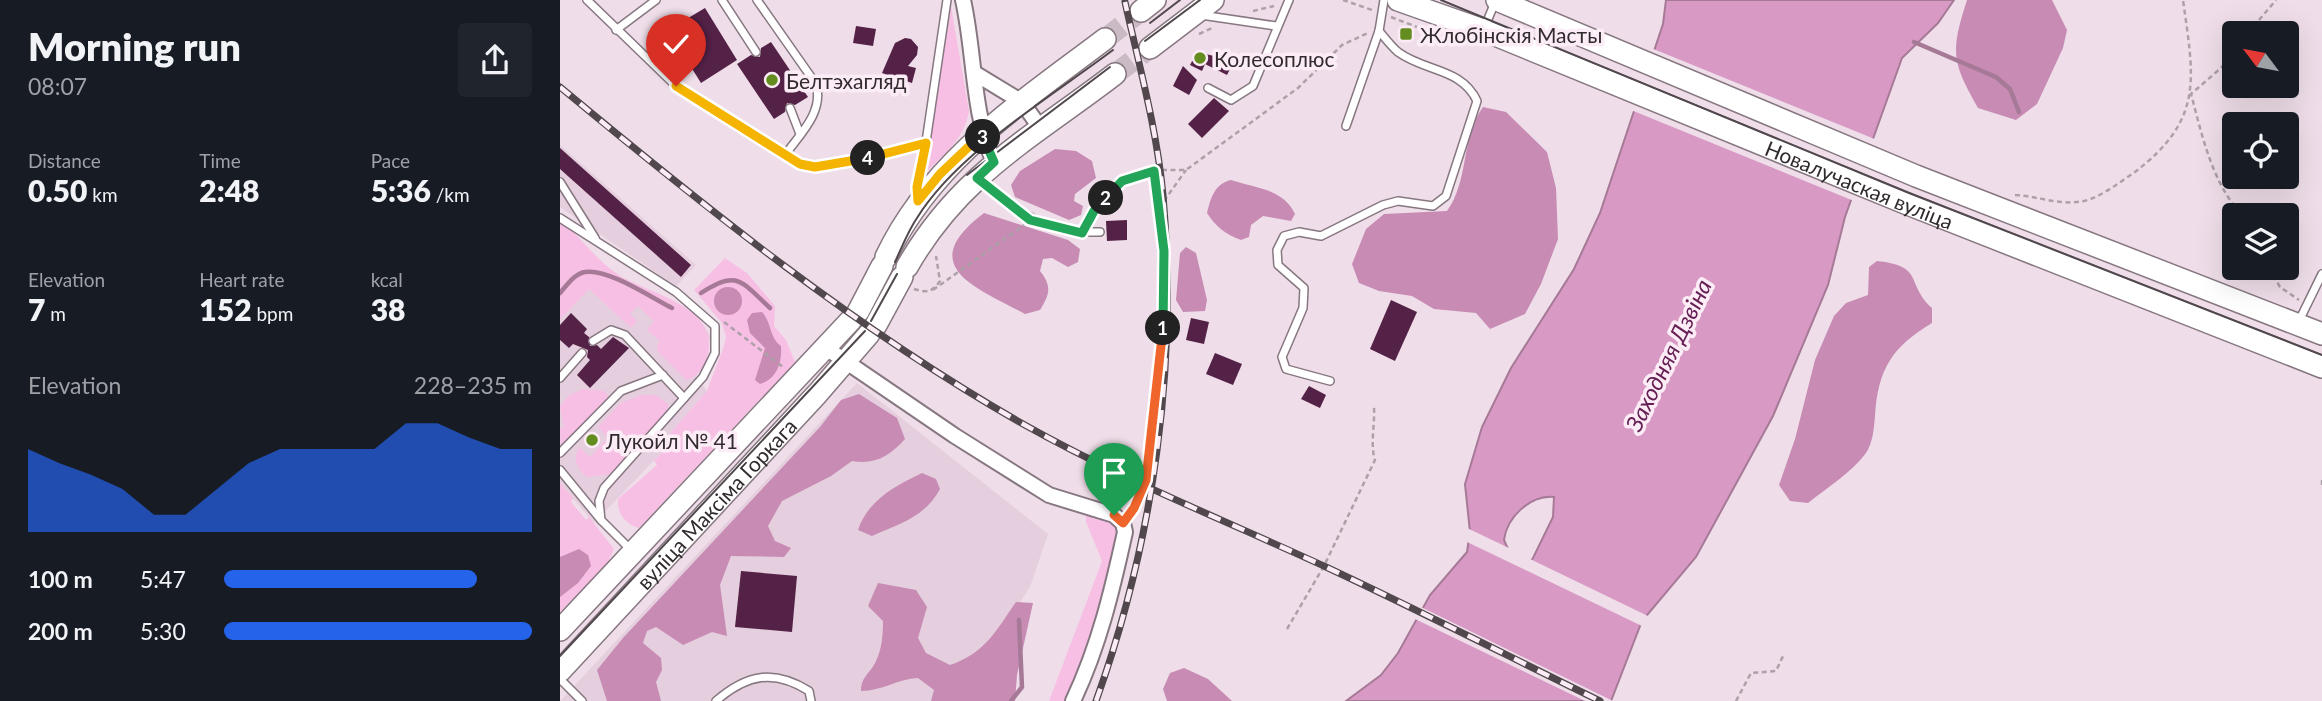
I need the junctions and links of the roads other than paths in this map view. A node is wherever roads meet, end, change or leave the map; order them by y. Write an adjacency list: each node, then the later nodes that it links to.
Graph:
1 (587, 0): 14 (lane)
2 (656, 0): 14 (lane)
3 (722, 0): 19 (lane)
4 (757, 0): 27 (lane)
5 (947, 0): 29 (lane)
6 (963, 0): 20 (street)
7 (1213, 0): 12 (main road)
8 (1289, 0): 13 (lane)
9 (1384, 0): 16 (lane)
10 (1398, 0): 15 (main road, Новалучаская вуліца)
11 (1496, 0): 15 (lane); 39 (main road, Новалучаская вуліца)
12 (1194, 14): 13 (lane); 18 (main road)
13 (1276, 26): 22 (lane)
14 (616, 30): 30 (lane)
15 (1483, 30): 44 (main road, Новалучаская вуліца)
16 (1379, 31): 25 (lane); 49 (lane)
17 (1105, 39): 23 (main road, вуліца Максіма Горкага)
18 (1150, 48)
19 (756, 52)
20 (976, 74): 23 (street); 28 (street)
21 (1115, 75): 26 (main road, вуліца Максіма Горкага)
22 (1208, 88)
23 (1022, 102): 26 (street); 28 (main road, вуліца Максіма Горкага)
24 (790, 108): 27 (lane)
25 (1346, 125)
26 (1041, 129): 31 (main road, вуліца Максіма Горкага)
27 (800, 134): 30 (lane)
28 (981, 135): 31 (street); 34 (main road, вуліца Максіма Горкага)
29 (926, 143): 30 (lane); 34 (lane)
30 (785, 155)
31 (994, 162): 32 (main road, вуліца Максіма Горкага)
32 (977, 178): 36 (lane); 45 (main road, вуліца Максіма Горкага)
33 (560, 182): 37 (lane)
34 (918, 201): 42 (main road, вуліца Максіма Горкага)
35 (560, 218): 37 (lane)
36 (1100, 232)
37 (597, 242): 50 (lane)
38 (2322, 274): 39 (lane)
39 (2302, 314): 40 (main road, Новалучаская вуліца); 44 (street)
40 (2322, 334)
41 (593, 341): 47 (lane)
42 (826, 348): 45 (street); 54 (main road, вуліца Максіма Горкага)
43 (582, 352): 48 (lane)
44 (2286, 353): 46 (main road, Новалучаская вуліца)
45 (845, 362): 55 (main road, вуліца Максіма Горкага); 62 (street)
46 (2322, 367)
47 (663, 375): 50 (lane); 51 (lane)
48 (560, 378)
49 (1330, 382)
50 (684, 398): 53 (lane)
51 (560, 453)
52 (560, 470): 53 (lane)
53 (600, 520): 54 (lane)
54 (634, 552): 55 (street); 56 (main road, вуліца Максіма Горкага)
55 (654, 571): 57 (main road, вуліца Максіма Горкага)
56 (560, 630)
57 (560, 671)
58 (560, 678): 59 (lane)
59 (582, 701)
60 (716, 701): 61 (lane)
61 (811, 701)
62 (1073, 701)

